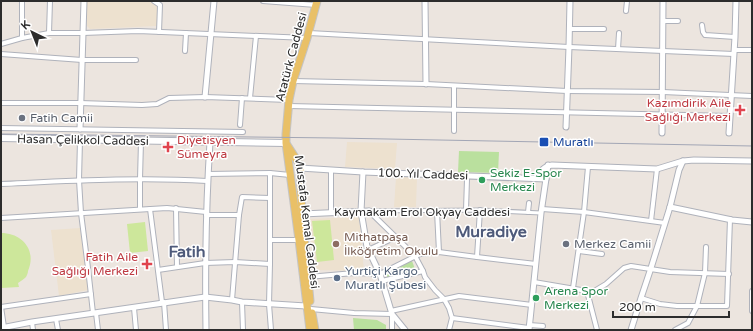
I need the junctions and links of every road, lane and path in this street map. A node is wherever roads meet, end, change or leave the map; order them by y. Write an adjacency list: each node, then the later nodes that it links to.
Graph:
1 (22, 1): 28 (street)
2 (50, 1): 20 (street)
3 (84, 1): 21 (street)
4 (154, 1): 19 (street)
5 (214, 1): 24 (street)
6 (263, 1): 12 (street)
7 (425, 1): 29 (street)
8 (570, 1): 17 (street)
9 (626, 1): 13 (street)
10 (663, 1): 14 (street)
11 (736, 1): 27 (street)
12 (317, 3): 26 (main road, Atatürk Caddesi)
13 (626, 11)
14 (663, 21): 15 (street); 35 (street)
15 (678, 21)
16 (702, 25): 27 (street)
17 (569, 29): 18 (street); 31 (street)
18 (604, 29)
19 (159, 32): 21 (street); 22 (street)
20 (48, 33): 21 (street); 28 (street)
21 (82, 33): 38 (street)
22 (186, 33): 24 (street); 34 (street)
23 (619, 33): 32 (street)
24 (212, 34): 25 (street); 47 (street)
25 (256, 36): 26 (street); 49 (street)
26 (308, 36): 29 (street); 40 (main road, Atatürk Caddesi)
27 (735, 37): 36 (street)
28 (22, 38): 30 (street)
29 (426, 39): 31 (street); 41 (street)
30 (1, 44)
31 (569, 47): 32 (street); 43 (street)
32 (618, 49): 35 (street)
33 (752, 50): 36 (street)
34 (185, 51)
35 (662, 51): 36 (street); 44 (street)
36 (734, 52): 45 (street)
37 (1, 54): 38 (street)
38 (82, 60): 39 (street); 51 (street)
39 (136, 60)
40 (293, 82): 41 (street); 52 (main road, Atatürk Caddesi)
41 (426, 84): 42 (street)
42 (454, 86): 43 (street); 53 (street)
43 (567, 91): 44 (street); 54 (street)
44 (663, 92): 45 (street); 55 (street)
45 (731, 96): 46 (street); 56 (street)
46 (752, 96)
47 (205, 97): 48 (street); 51 (street)
48 (242, 98): 49 (street); 57 (street)
49 (250, 98): 52 (street)
50 (1, 103): 51 (street)
51 (80, 103): 60 (street)
52 (289, 103): 53 (street); 69 (main road, Atatürk Caddesi)
53 (454, 109): 54 (street); 61 (street)
54 (566, 112): 55 (street); 58 (street)
55 (663, 114): 56 (street); 63 (street)
56 (730, 116): 64 (street)
57 (240, 125)
58 (566, 127)
59 (1, 128): 60 (street)
60 (80, 129): 62 (street)
61 (454, 131)
62 (243, 132)
63 (662, 133)
64 (729, 133)
65 (1, 138): 66 (main road, Hasan Çelikkol Caddesi)
66 (80, 140): 67 (main road, Hasan Çelikkol Caddesi); 86 (street)
67 (141, 141): 68 (main road, Hasan Çelikkol Caddesi); 83 (street)
68 (210, 142): 69 (main road, Hasan Çelikkol Caddesi); 80 (street)
69 (286, 143): 72 (main road, Mustafa Kemal Caddesi); 75 (main road, Mustafa Kemal Caddesi)
70 (683, 161): 71 (street); 76 (street); 91 (street)
71 (752, 161)
72 (289, 163): 75 (main road); 81 (main road, Mustafa Kemal Caddesi)
73 (550, 165): 74 (street); 82 (street); 85 (street)
74 (588, 167): 76 (street); 103 (street)
75 (299, 168): 77 (street, 100. Yıl Caddesi); 81 (main road); 106 (main road, Mustafa Kemal Caddesi)
76 (657, 169): 110 (street)
77 (332, 171): 78 (street, 100. Yıl Caddesi); 101 (street)
78 (363, 172): 82 (street, 100. Yıl Caddesi); 97 (street)
79 (270, 173): 80 (street); 81 (street); 89 (street)
80 (208, 174): 87 (street)
81 (290, 175): 115 (main road, Mustafa Kemal Caddesi)
82 (536, 178): 85 (street, 100. Yıl Caddesi)
83 (140, 179): 86 (street); 87 (street); 93 (street)
84 (467, 179): 95 (street)
85 (546, 179): 100 (street)
86 (79, 180): 88 (street); 104 (street)
87 (207, 181): 105 (street)
88 (1, 184)
89 (270, 198): 107 (street); 114 (street)
90 (529, 203): 102 (street)
91 (670, 207): 109 (street); 112 (street)
92 (176, 208): 94 (street); 105 (street); 127 (street)
93 (140, 209): 94 (street); 104 (street)
94 (150, 209): 129 (street)
95 (466, 210): 96 (street, Kaymakam Erol Okyay Caddesi); 99 (street, Kaymakam Erol Okyay Caddesi)
96 (480, 210): 102 (street, Kaymakam Erol Okyay Caddesi); 122 (street)
97 (361, 211): 98 (street, Kaymakam Erol Okyay Caddesi); 101 (street, Kaymakam Erol Okyay Caddesi); 117 (street)
98 (370, 211): 99 (street, Kaymakam Erol Okyay Caddesi); 113 (street)
99 (436, 211): 119 (street)
100 (542, 211): 102 (street, Kaymakam Erol Okyay Caddesi); 103 (street); 126 (street)
101 (331, 212): 106 (street, Kaymakam Erol Okyay Caddesi)
102 (528, 212)
103 (584, 212): 110 (street); 118 (street)
104 (80, 213): 108 (street); 139 (street)
105 (206, 214): 107 (street); 124 (street)
106 (302, 214): 134 (main road, Mustafa Kemal Caddesi)
107 (239, 215): 123 (street)
108 (1, 218)
109 (730, 220): 111 (street); 133 (street)
110 (651, 221): 112 (street)
111 (752, 222)
112 (665, 223): 128 (street)
113 (396, 237): 117 (street); 121 (street)
114 (270, 240): 115 (street); 125 (street)
115 (299, 240): 152 (main road, Mustafa Kemal Caddesi)
116 (706, 247): 131 (street)
117 (368, 250): 132 (street)
118 (579, 251): 120 (street); 137 (street)
119 (439, 252): 121 (street); 122 (street)
120 (602, 254)
121 (415, 256): 130 (street); 132 (street)
122 (478, 258): 126 (street)
123 (235, 262): 124 (street); 125 (street); 144 (street)
124 (205, 263): 127 (street); 141 (street)
125 (270, 264): 147 (street)
126 (536, 264): 136 (street)
127 (177, 267): 129 (street)
128 (651, 268): 131 (street); 140 (street); 142 (street)
129 (158, 270): 145 (street)
130 (423, 271): 135 (street); 143 (street)
131 (705, 273): 133 (street); 149 (street)
132 (380, 274): 134 (street); 135 (street)
133 (729, 274): 149 (street)
134 (308, 276): 152 (main road, Mustafa Kemal Caddesi)
135 (382, 281): 155 (street)
136 (534, 282): 137 (street); 148 (street)
137 (573, 288): 140 (street)
138 (752, 291): 153 (street)
139 (91, 294): 150 (street); 154 (street)
140 (588, 295): 175 (street)
141 (205, 296): 144 (street); 145 (street); 167 (street)
142 (641, 298): 149 (street); 176 (street)
143 (444, 299): 148 (street); 155 (street); 156 (street)
144 (232, 300): 146 (street)
145 (163, 302): 151 (street); 166 (street)
146 (242, 302): 147 (street); 168 (street)
147 (269, 304): 152 (street); 169 (street)
148 (532, 305): 161 (street)
149 (697, 306): 177 (street)
150 (1, 307): 160 (street)
151 (134, 308): 154 (street); 165 (street)
152 (309, 308): 155 (street); 170 (main road, Mustafa Kemal Caddesi); 171 (main road, Mustafa Kemal Caddesi)
153 (752, 311)
154 (94, 313): 157 (street); 164 (street)
155 (392, 313): 172 (street); 173 (street)
156 (452, 318): 161 (street); 174 (street)
157 (56, 319): 158 (street); 163 (street)
158 (32, 322): 160 (street); 162 (street)
159 (543, 326): 161 (street)
160 (3, 328)
161 (529, 328)
162 (33, 330)
163 (58, 330)
164 (98, 330)
165 (136, 330)
166 (166, 330)
167 (206, 330)
168 (243, 330)
169 (271, 330)
170 (310, 330)
171 (315, 330)
172 (392, 330)
173 (405, 330)
174 (450, 330)
175 (597, 330)
176 (631, 330)
177 (675, 330)

